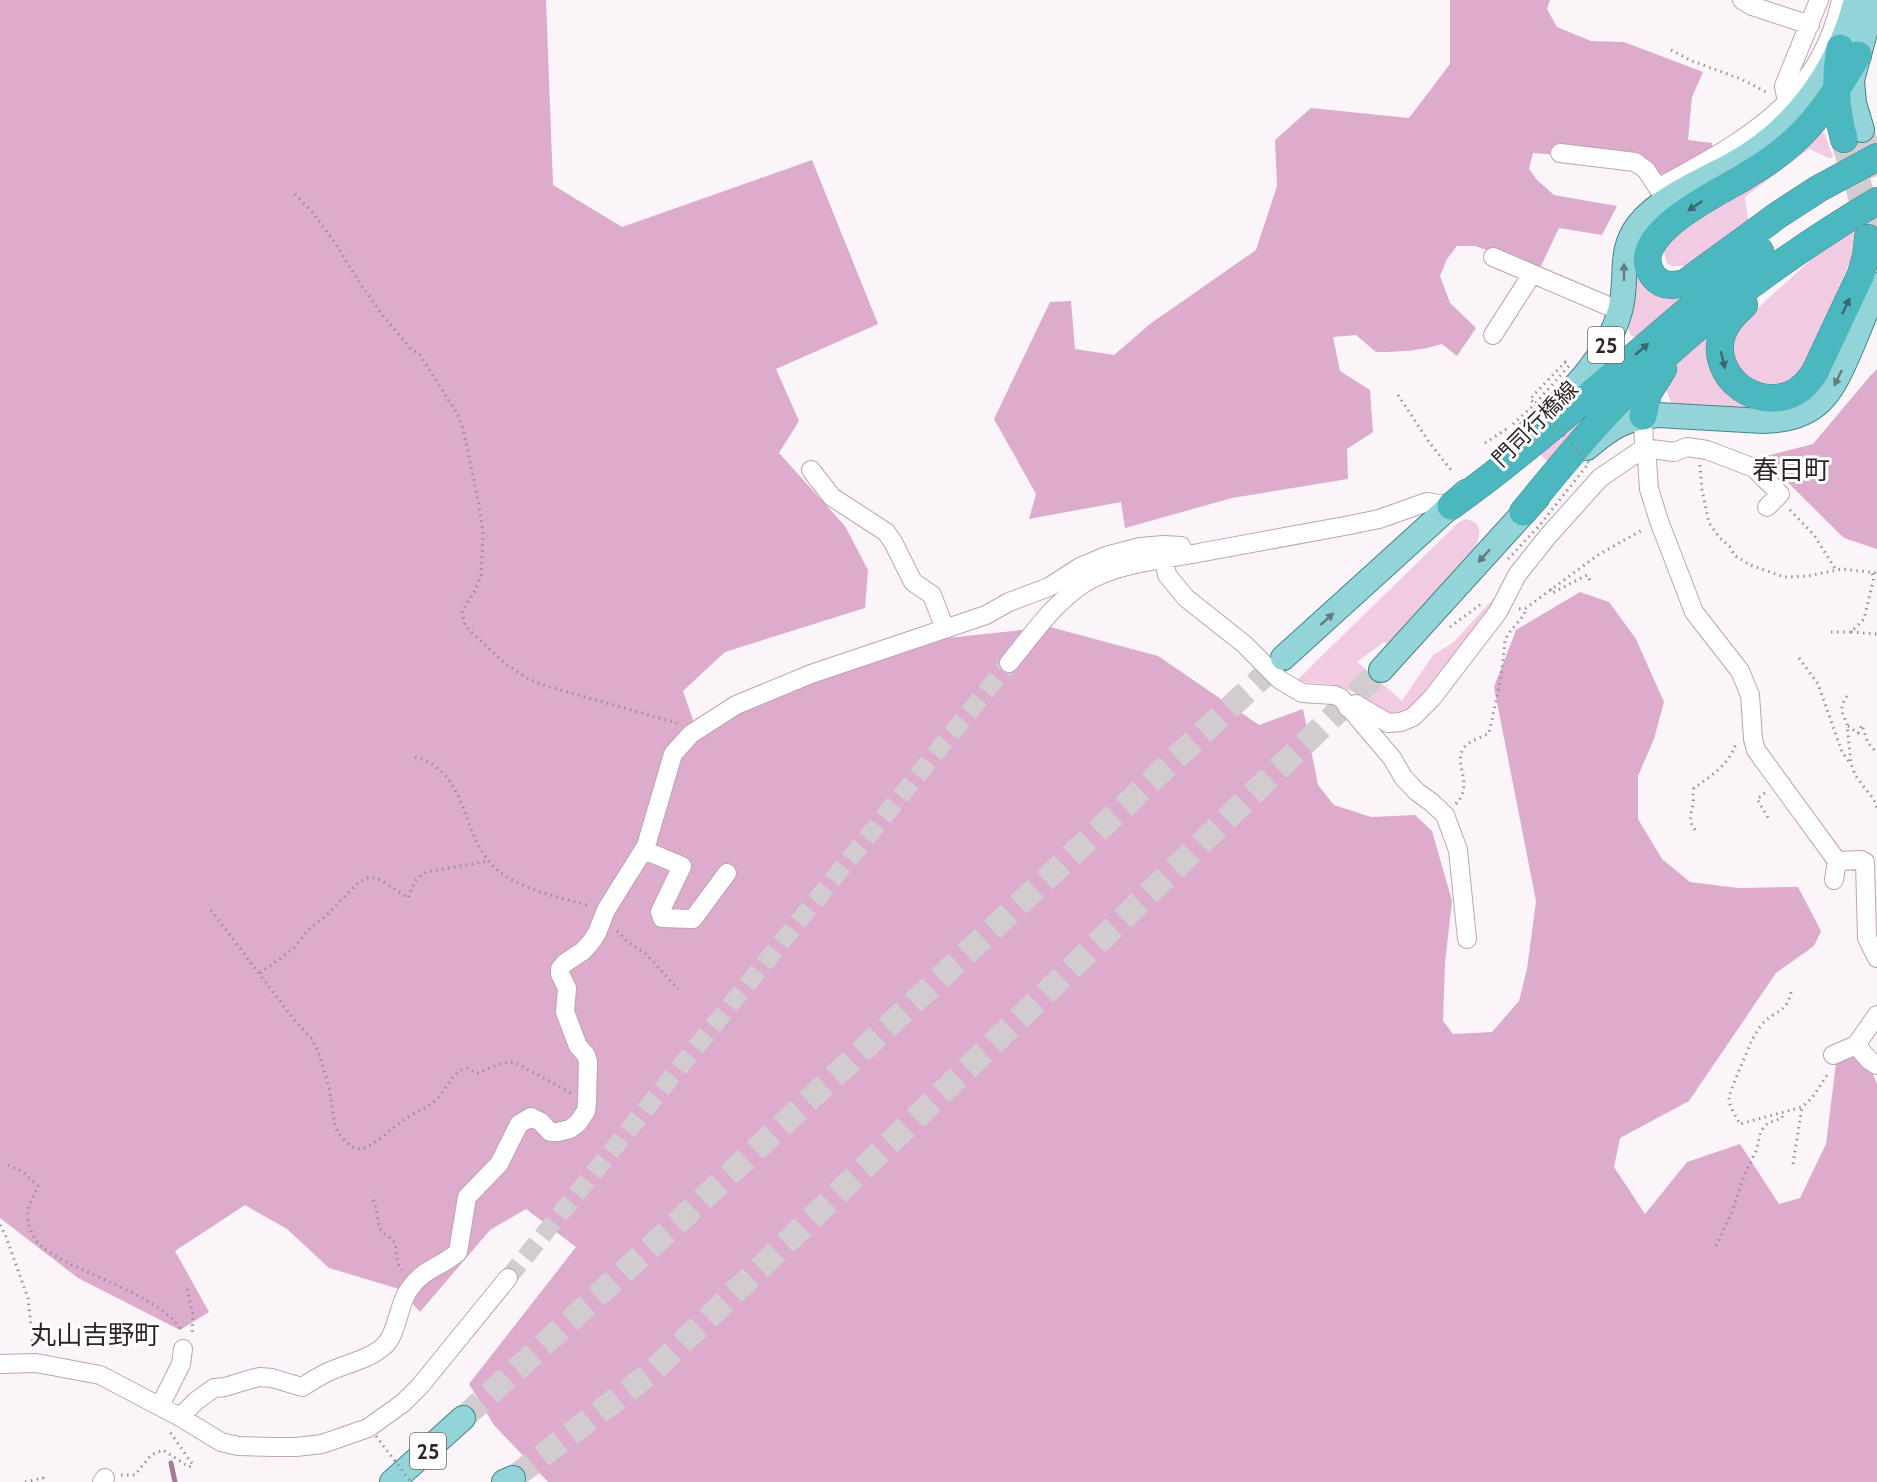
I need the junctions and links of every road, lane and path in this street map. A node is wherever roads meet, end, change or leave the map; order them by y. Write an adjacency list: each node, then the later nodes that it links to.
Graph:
1 (1742, 0): 6 (street)
2 (1819, 0): 6 (street)
3 (1841, 0): 10 (street)
4 (1856, 0): 8 (main road)
5 (1874, 0): 8 (main road)
6 (1810, 25): 10 (street)
7 (1671, 50): 10 (path)
8 (1849, 51): 9 (highway)
9 (1834, 98): 11 (highway); 13 (highway, one-way to 13); 16 (main road, 門司行橋線 / 25)
10 (1787, 103): 16 (street)
11 (1853, 134)
12 (1560, 153): 16 (street)
13 (1877, 157)
14 (1877, 163): 34 (highway, one-way to 14)
15 (295, 194): 60 (path)
16 (1662, 194): 23 (main road, 門司行橋線 / 25, one-way to 16)
17 (1877, 201): 18 (highway)
18 (1836, 226): 19 (highway, one-way to 19); 24 (highway)
19 (1868, 238)
20 (1493, 257): 21 (street)
21 (1533, 274): 23 (street); 25 (street)
22 (1877, 285): 27 (main road, one-way to 27)
23 (1620, 311): 34 (main road, 門司行橋線 / 25)
24 (1704, 323): 27 (highway); 35 (highway)
25 (1493, 334)
26 (1398, 395): 32 (path)
27 (1643, 416): 29 (street); 35 (main road)
28 (1485, 443): 39 (path, bridge)
29 (1644, 448): 30 (street); 36 (street); 46 (street)
30 (1698, 448): 33 (street); 40 (path)
31 (811, 470): 48 (street)
32 (1451, 470)
33 (1772, 502): 40 (path)
34 (1451, 506): 37 (street); 53 (main road, 門司行橋線 / 25, one-way to 34)
35 (1523, 512): 56 (main road, one-way to 56)
36 (1659, 521): 44 (path); 65 (street)
37 (1185, 555): 38 (street); 48 (street)
38 (1164, 559): 55 (street); 58 (street)
39 (1508, 559)
40 (1836, 570): 41 (path)
41 (1872, 573): 42 (path); 51 (path)
42 (1877, 573)
43 (1592, 584): 44 (path)
44 (1550, 589): 47 (path)
45 (1483, 603): 49 (path)
46 (1500, 608): 47 (path); 58 (street)
47 (1526, 608): 67 (path)
48 (945, 629): 60 (street)
49 (1444, 631)
50 (1831, 632): 51 (path)
51 (1851, 632): 52 (path)
52 (1877, 634)
53 (1284, 658)
54 (1799, 658): 64 (path)
55 (1009, 663)
56 (1382, 670)
57 (1847, 696): 59 (path)
58 (1348, 708): 67 (street)
59 (1848, 726): 62 (path); 64 (path)
60 (691, 735): 70 (street)
61 (1737, 738): 69 (path)
62 (1877, 753)
63 (415, 757): 71 (path)
64 (1851, 763): 66 (path)
65 (1779, 783): 68 (path); 72 (street)
66 (1877, 807)
67 (1444, 816): 77 (street)
68 (1770, 821)
69 (1695, 830)
70 (644, 850): 73 (street); 76 (street)
71 (488, 861): 76 (path); 79 (path)
72 (1837, 861): 74 (street); 78 (street)
73 (728, 873)
74 (1834, 880)
75 (211, 910): 79 (path)
76 (606, 910): 80 (path); 85 (street)
77 (1467, 939)
78 (1877, 958)
79 (260, 974): 85 (path)
80 (678, 989)
81 (1791, 992): 87 (path)
82 (1877, 1016): 83 (street)
83 (1843, 1050): 84 (street); 86 (path)
84 (1877, 1065)
85 (587, 1101): 94 (street)
86 (1802, 1107): 87 (path); 88 (path)
87 (1783, 1112): 92 (path)
88 (1793, 1164)
89 (8, 1165): 96 (path)
90 (373, 1200): 94 (path)
91 (0, 1225): 97 (path)
92 (1716, 1246)
93 (508, 1278): 99 (street)
94 (414, 1283): 99 (street)
95 (188, 1289): 96 (path)
96 (183, 1349): 99 (street)
97 (36, 1363): 98 (street); 99 (street)
98 (0, 1364)
99 (170, 1411): 102 (path)
100 (463, 1418): 105 (main road, 25)
101 (376, 1436): 106 (path, bridge)
102 (103, 1480)
103 (26, 1482): 104 (path)
104 (45, 1482)
105 (392, 1482)
106 (411, 1482)

